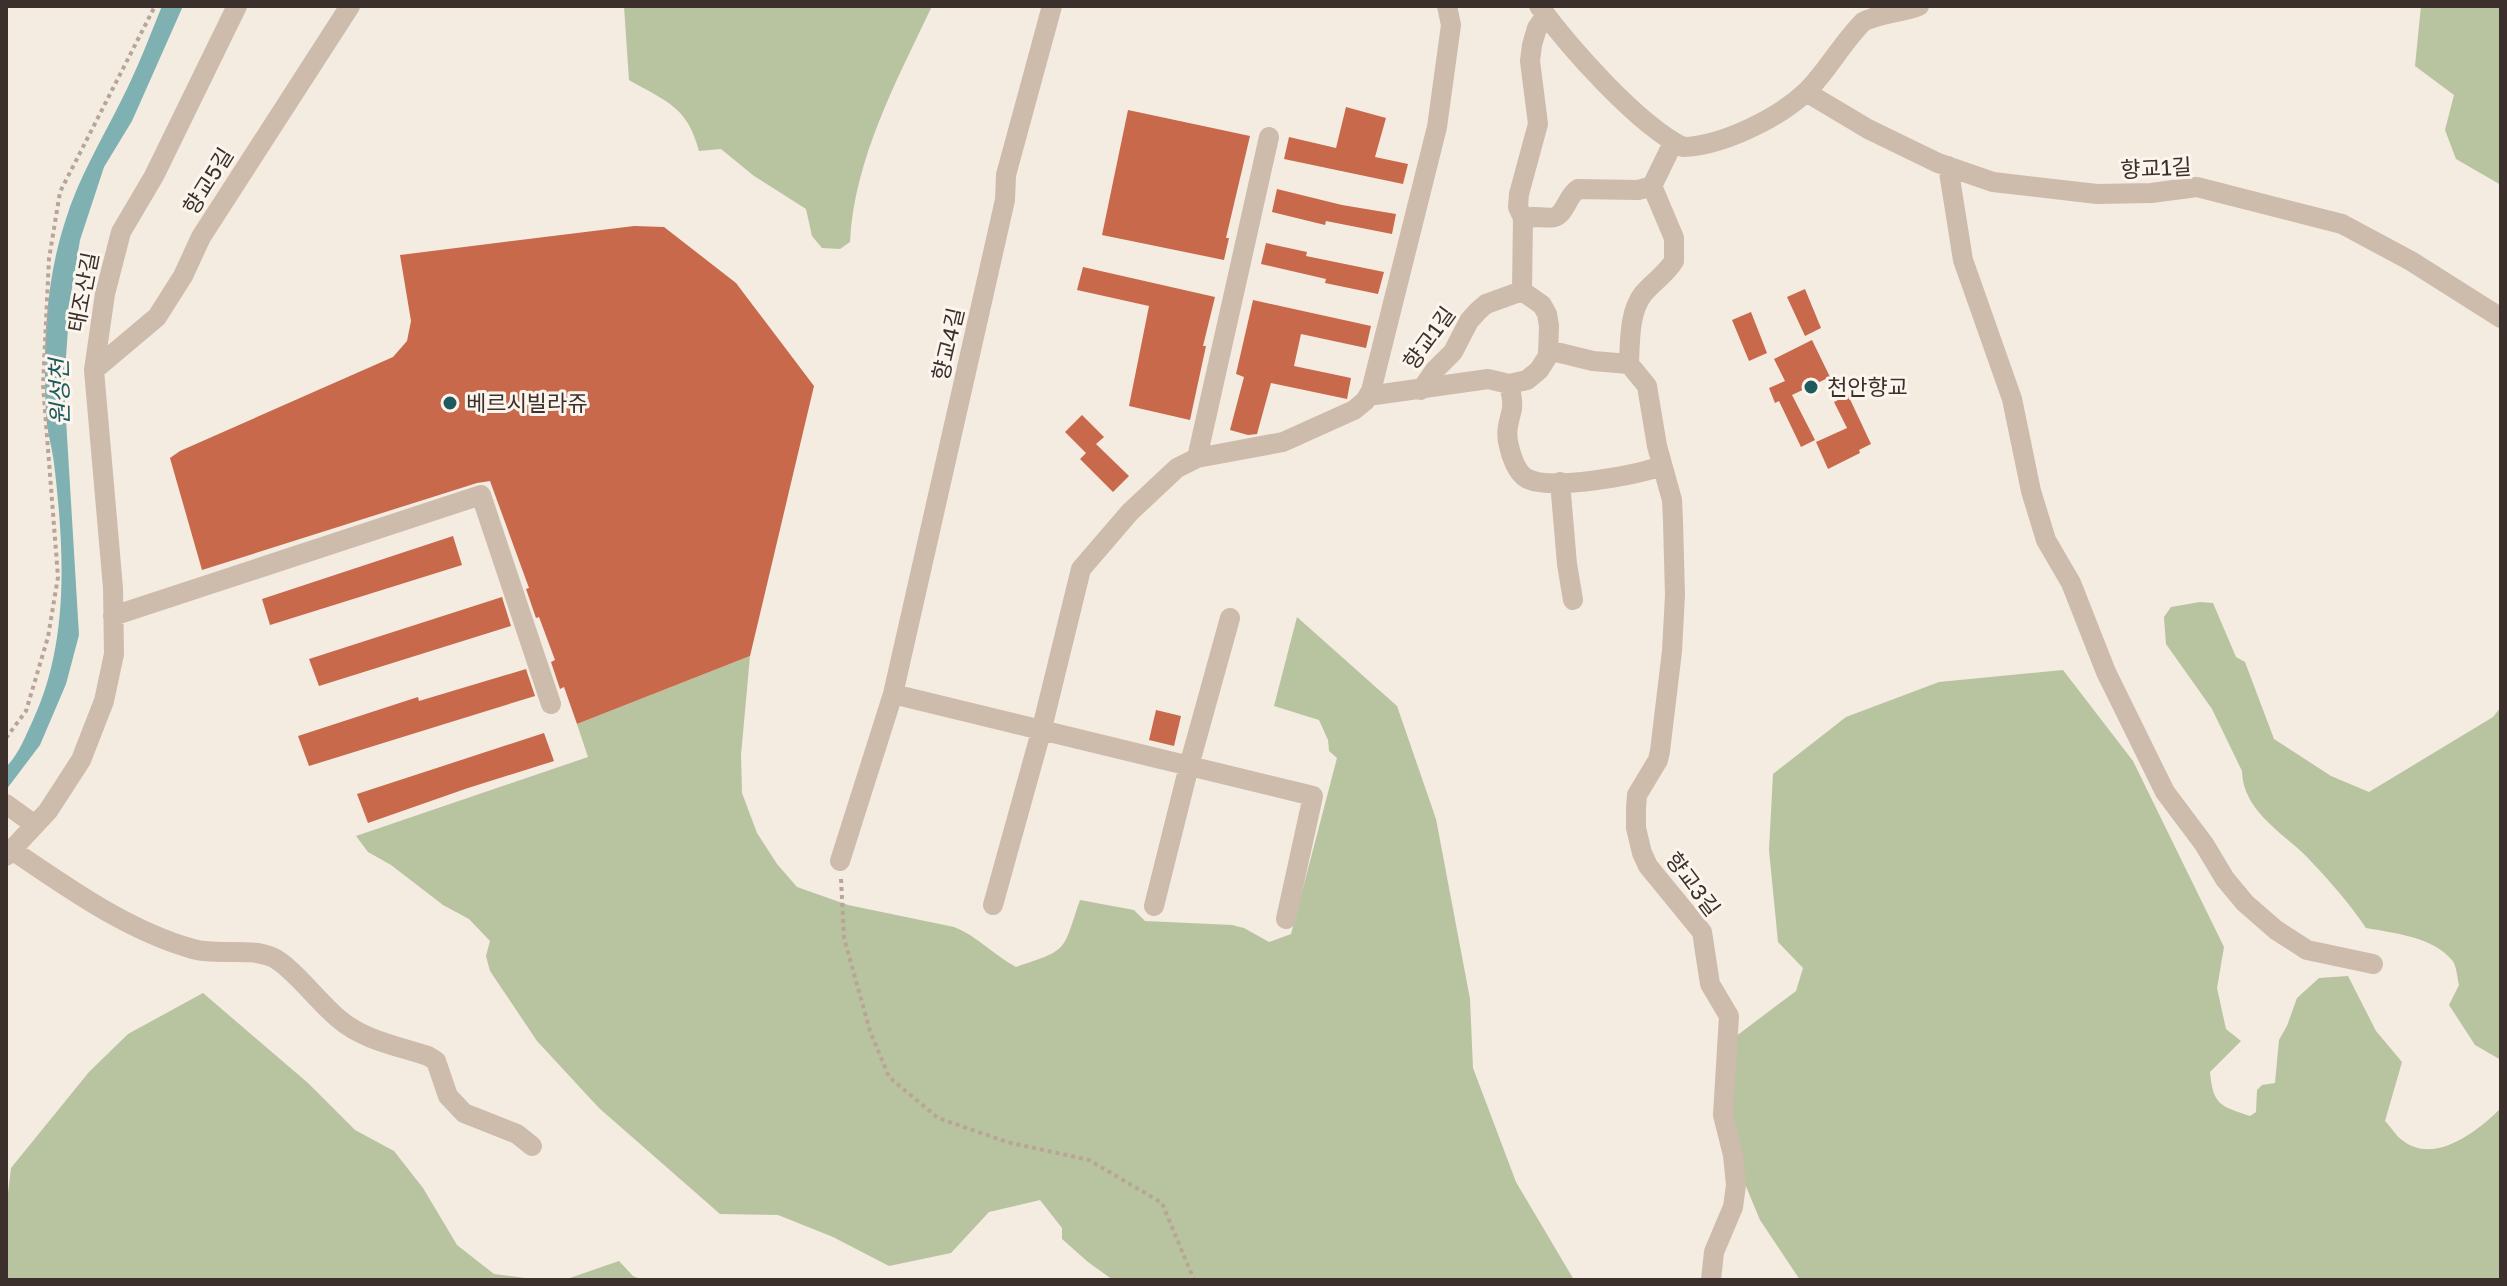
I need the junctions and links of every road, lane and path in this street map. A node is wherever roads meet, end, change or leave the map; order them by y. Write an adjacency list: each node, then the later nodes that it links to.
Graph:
1 (155, 6): 31 (path)
2 (237, 6): 18 (street, 태조산길)
3 (350, 6): 18 (street, 향교5길)
4 (1052, 6): 28 (street, 향교4길)
5 (1447, 6): 21 (street)
6 (1919, 6): 8 (street)
7 (1542, 10): 10 (street); 13 (street)
8 (1806, 92): 10 (street); 11 (street, 향교1길)
9 (1269, 137): 22 (street)
10 (1673, 143): 12 (street)
11 (1948, 166): 15 (street, 향교1길); 39 (street)
12 (1653, 186): 13 (street); 17 (street)
13 (1523, 218): 14 (street)
14 (1522, 291): 16 (street); 20 (street, 향교1길)
15 (2501, 318)
16 (1548, 350): 17 (street); 19 (street)
17 (1629, 364): 23 (street, 향교3길)
18 (94, 370): 26 (street, 태조산길)
19 (1509, 384): 20 (street); 24 (street)
20 (1421, 390): 21 (street)
21 (1368, 396): 22 (street)
22 (1197, 458): 30 (street)
23 (1662, 466): 24 (street); 42 (street, 향교3길)
24 (1560, 482): 25 (street)
25 (1573, 600)
26 (113, 616): 29 (street); 33 (street, 태조산길)
27 (1230, 618): 32 (street)
28 (893, 694): 30 (street); 35 (street, 향교4길)
29 (551, 704)
30 (1041, 732): 32 (street); 36 (street)
31 (6, 738)
32 (1189, 766): 37 (street); 38 (street)
33 (21, 815): 34 (street, 태조산길)
34 (9, 853): 40 (street)
35 (840, 861): 41 (path)
36 (993, 905)
37 (1154, 906)
38 (1286, 919)
39 (2373, 964)
40 (532, 1146)
41 (1194, 1280)
42 (1711, 1280)

